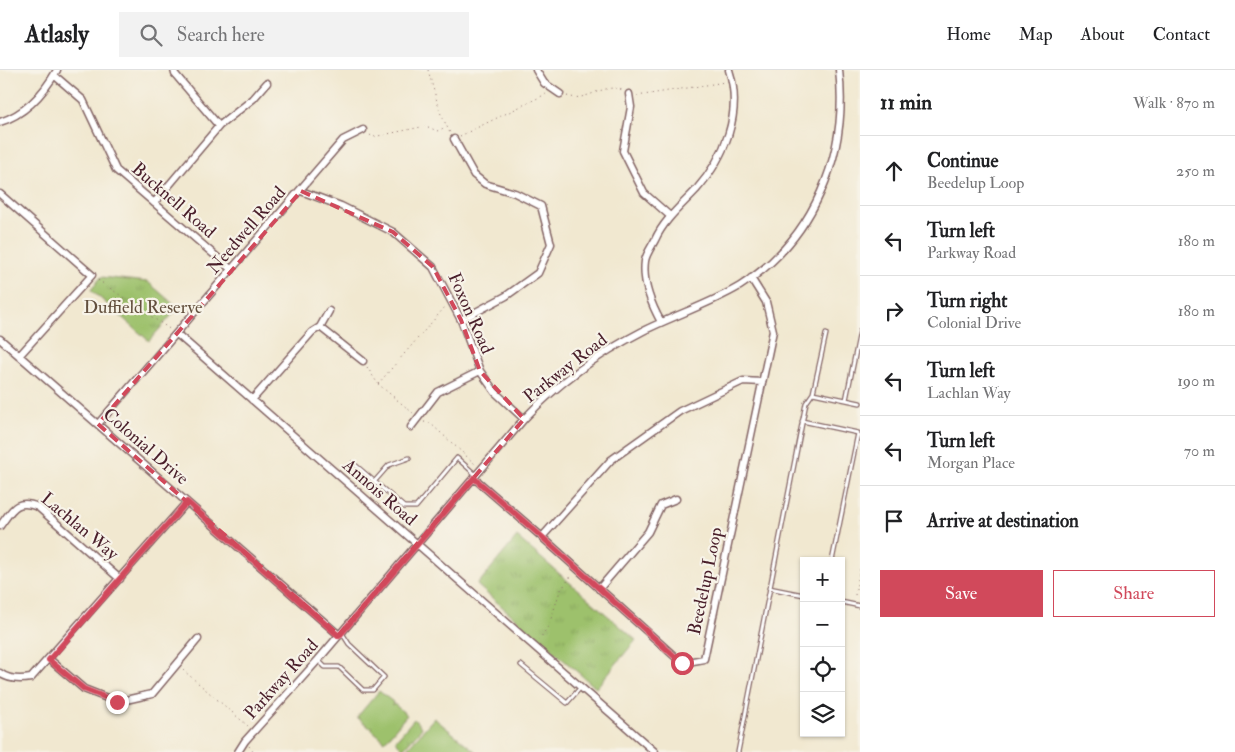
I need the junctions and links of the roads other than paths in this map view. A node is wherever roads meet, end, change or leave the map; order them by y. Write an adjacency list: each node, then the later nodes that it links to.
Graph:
1 (174, 70): 10 (street)
2 (536, 70): 7 (street)
3 (729, 70): 16 (street)
4 (839, 70): 18 (street, Parkway Road)
5 (56, 73): 9 (street); 15 (street, Bucknell Road)
6 (267, 83): 10 (street)
7 (560, 94)
8 (629, 94): 16 (street)
9 (0, 122)
10 (219, 126): 15 (street)
11 (363, 130): 13 (street, Needwell Road)
12 (454, 139): 20 (street)
13 (301, 190): 17 (street, Needwell Road); 20 (street, Foxon Road)
14 (0, 194): 27 (street)
15 (154, 203): 17 (street, Bucknell Road)
16 (670, 216): 21 (street)
17 (232, 270): 24 (street, Needwell Road)
18 (751, 278): 21 (street, Parkway Road); 30 (street, Beedelup Loop)
19 (328, 311): 22 (street)
20 (461, 320): 29 (street, Foxon Road)
21 (661, 322): 35 (street, Parkway Road)
22 (320, 327): 28 (street); 32 (street)
23 (860, 331): 33 (lane)
24 (177, 334): 32 (street, Annois Road); 37 (street, Needwell Road)
25 (826, 334): 31 (lane)
26 (0, 339): 27 (street, Colonial Drive)
27 (19, 356): 37 (street, Colonial Drive)
28 (363, 361)
29 (480, 371): 35 (street, Foxon Road); 38 (street)
30 (762, 382): 46 (street); 51 (street, Beedelup Loop)
31 (813, 393): 33 (lane); 36 (lane)
32 (252, 400): 47 (street, Annois Road)
33 (846, 400): 34 (lane)
34 (860, 403)
35 (524, 419): 41 (street, Parkway Road)
36 (802, 421): 48 (lane); 50 (lane)
37 (98, 424): 44 (street, Colonial Drive)
38 (411, 427)
39 (409, 458): 42 (lane)
40 (353, 463): 42 (lane)
41 (476, 477): 42 (lane); 46 (street, Beedelup Loop); 47 (street, Parkway Road)
42 (374, 482)
43 (676, 499): 51 (street)
44 (187, 502): 49 (street, Lachlan Way); 55 (street, Colonial Drive)
45 (0, 526): 49 (street, Lachlan Way)
46 (542, 537): 51 (street, Beedelup Loop)
47 (417, 544): 55 (street, Parkway Road); 61 (street, Annois Road)
48 (833, 557)
49 (120, 579): 57 (street, Lachlan Way)
50 (769, 588): 52 (lane); 64 (lane)
51 (599, 589)
52 (800, 594)
53 (845, 603): 54 (lane)
54 (860, 606)
55 (341, 634): 58 (street, Parkway Road); 58 (lane)
56 (198, 639): 57 (street)
57 (49, 660): 60 (street, Lachlan Way)
58 (318, 660): 62 (street, Parkway Road)
59 (521, 665): 61 (lane)
60 (0, 673)
61 (581, 687): 63 (street, Annois Road)
62 (238, 752)
63 (655, 752)
64 (738, 752)

